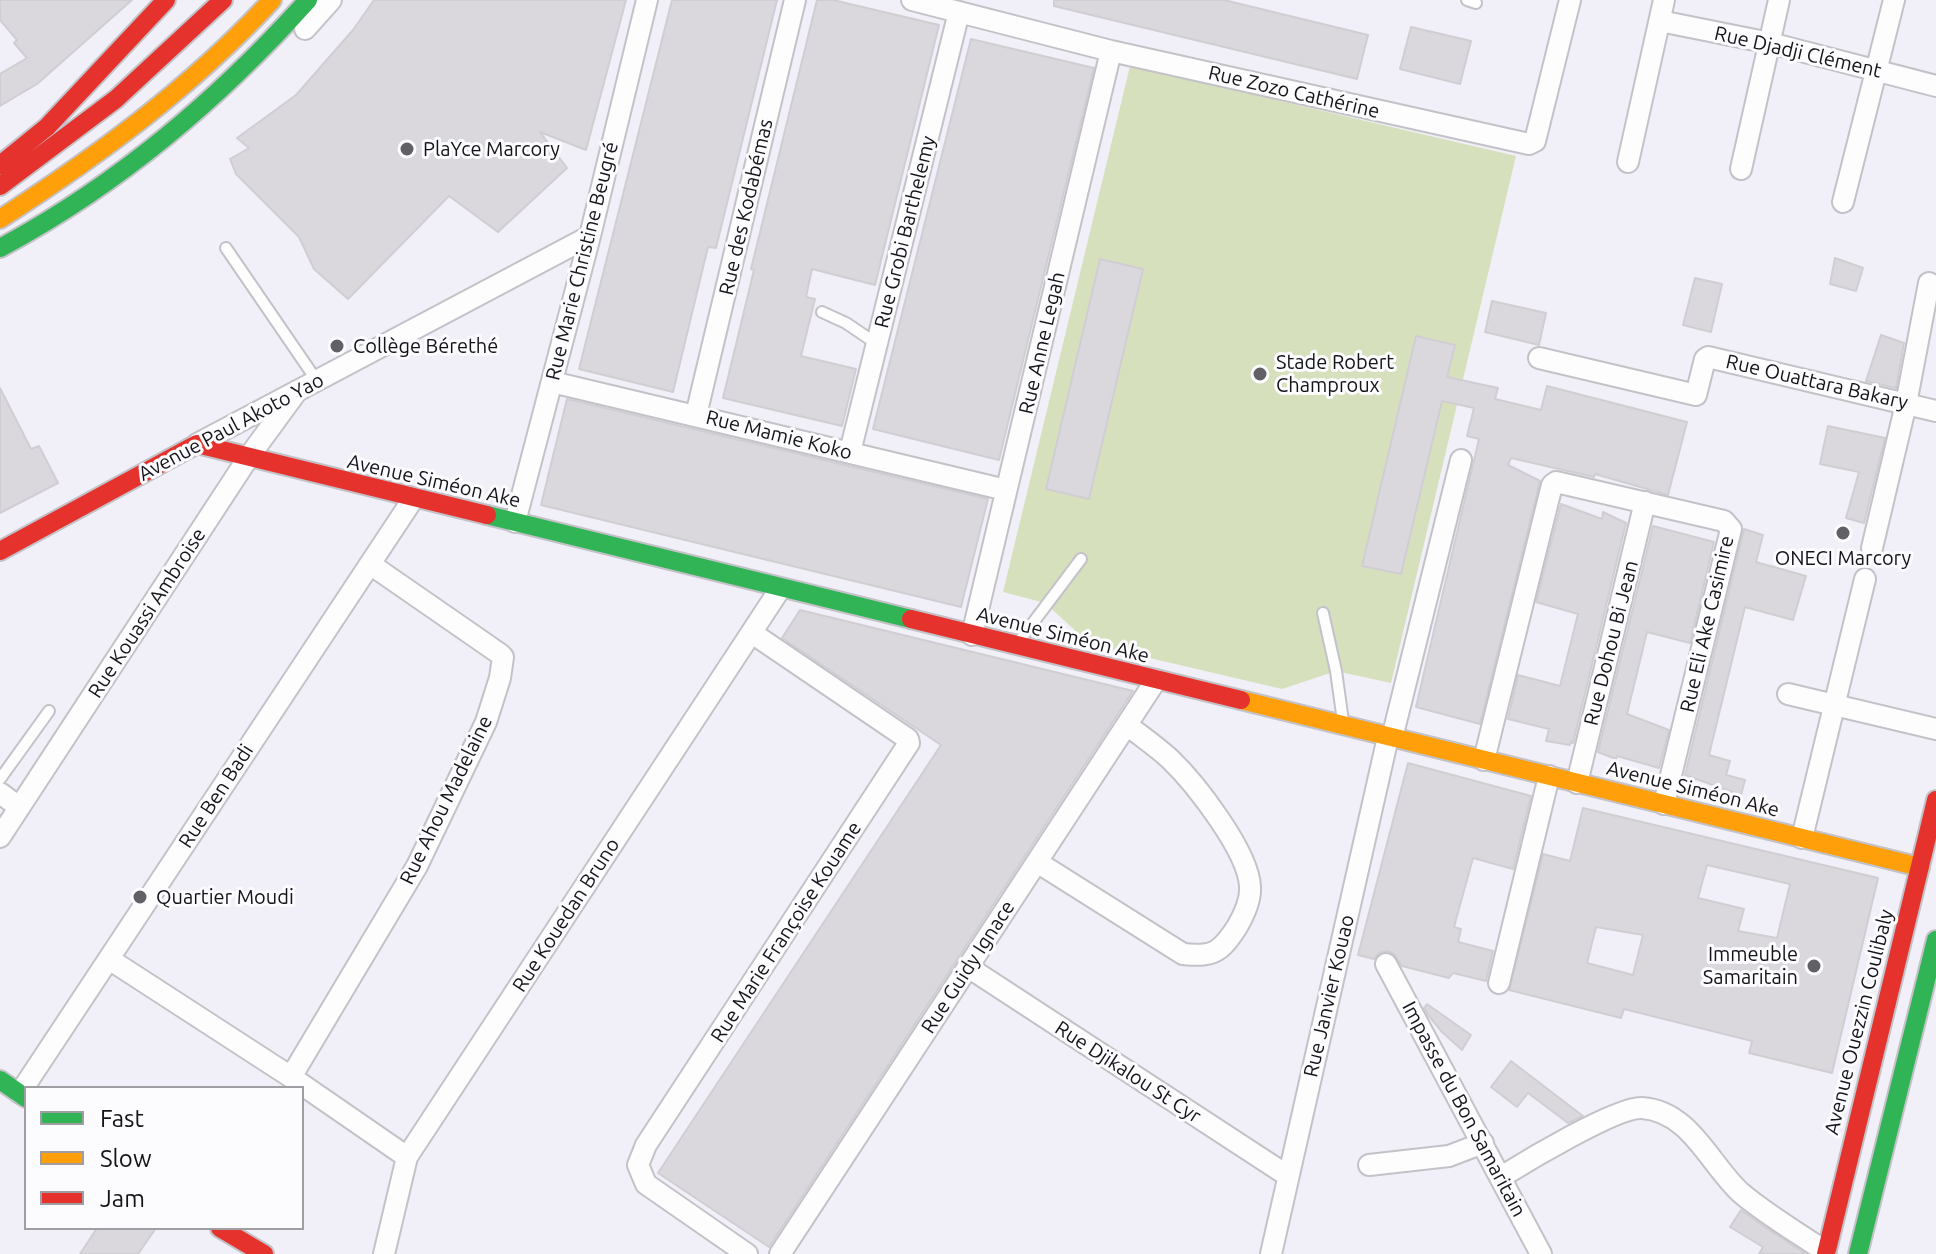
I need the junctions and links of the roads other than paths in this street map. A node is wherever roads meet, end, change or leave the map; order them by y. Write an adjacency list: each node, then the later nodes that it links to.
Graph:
1 (166, 0): 20 (main road)
2 (223, 0): 22 (main road)
3 (272, 0): 24 (main road)
4 (308, 0): 27 (main road)
5 (331, 0): 25 (street)
6 (647, 0): 26 (street, Rue Marie Christine Beugré)
7 (795, 0): 40 (street, Rue des Kodabémas)
8 (912, 0): 13 (street, Rue Zozo Cathérine)
9 (1570, 0): 16 (street, Rue Zozo Cathérine)
10 (1664, 0): 14 (street)
11 (1779, 0): 15 (street)
12 (1894, 0): 17 (street)
13 (959, 12): 16 (street, Rue Zozo Cathérine); 33 (street, Rue Grobi Barthelemy)
14 (1660, 21): 15 (street, Rue Djadji Clément); 19 (street)
15 (1770, 43): 17 (street, Rue Djadji Clément); 21 (street)
16 (1111, 51): 45 (street, Rue Anne Legah)
17 (1877, 70): 18 (street, Rue Djadji Clément); 23 (street)
18 (1936, 86)
19 (1628, 162)
20 (0, 165)
21 (1741, 169)
22 (0, 186)
23 (1843, 202)
24 (0, 219)
25 (50, 236): 27 (street); 30 (street)
26 (590, 236): 35 (street, Avenue Paul Akoto Yao); 36 (street, Rue Marie Christine Beugré)
27 (22, 238): 28 (main road)
28 (0, 248)
29 (226, 248): 35 (lane)
30 (0, 266)
31 (1929, 283): 38 (street)
32 (822, 312): 33 (lane)
33 (877, 344): 42 (street, Rue Grobi Barthelemy)
34 (1539, 358): 38 (street, Rue Ouattara Bakary)
35 (317, 381): 37 (street, Avenue Paul Akoto Yao)
36 (552, 382): 40 (street, Rue Mamie Koko); 48 (street, Rue Marie Christine Beugré)
37 (297, 391): 41 (street, Avenue Paul Akoto Yao); 43 (street, Rue Kouassi Ambroise)
38 (1906, 404): 39 (street, Rue Ouattara Bakary); 49 (street)
39 (1936, 411)
40 (696, 415): 42 (street, Rue Mamie Koko)
41 (197, 444): 43 (main road, Avenue Siméon Ake); 50 (main road, Avenue Paul Akoto Yao)
42 (850, 452): 45 (street, Rue Mamie Koko)
43 (248, 458): 46 (main road, Avenue Siméon Ake); 74 (street, Rue Kouassi Ambroise)
44 (1461, 460): 66 (street, Rue Janvier Kouao)
45 (1006, 490): 57 (street, Rue Anne Legah)
46 (413, 499): 48 (main road, Avenue Siméon Ake); 52 (street, Rue Ben Badi)
47 (1645, 502): 67 (street, Rue Eli Ake Casimire); 70 (street, Rue Dohou Bi Jean); 73 (street, Rue Eli Ake Casimire)
48 (515, 522): 54 (main road, Avenue Siméon Ake)
49 (1872, 548)
50 (0, 551)
51 (1081, 559): 58 (lane)
52 (370, 564): 80 (street, Rue Ben Badi); 84 (street, Rue Ahou Madelaine)
53 (1865, 579): 61 (street)
54 (780, 589): 56 (street, Rue Kouedan Bruno); 57 (main road, Avenue Siméon Ake)
55 (1323, 613): 64 (lane)
56 (752, 633): 89 (street, Rue Kouedan Bruno); 98 (street, Rue Marie Françoise Kouame)
57 (972, 635): 58 (main road, Avenue Siméon Ake)
58 (1016, 646): 59 (main road, Avenue Siméon Ake)
59 (1156, 680): 63 (street, Rue Guidy Ignace); 64 (main road, Avenue Siméon Ake)
60 (1788, 694): 61 (street)
61 (1834, 705): 65 (street); 76 (street)
62 (49, 711): 69 (lane)
63 (1127, 725): 77 (street, Rue Guidy Ignace); 77 (street)
64 (1344, 726): 66 (main road, Avenue Siméon Ake)
65 (1936, 729)
66 (1390, 738): 67 (main road, Avenue Siméon Ake); 91 (street, Rue Janvier Kouao)
67 (1484, 760): 68 (main road, Avenue Siméon Ake)
68 (1549, 776): 70 (main road, Avenue Siméon Ake); 83 (street)
69 (0, 779)
70 (1577, 783): 73 (main road, Avenue Siméon Ake)
71 (0, 793): 74 (street)
72 (1936, 800): 78 (main road, Avenue Ouezzin Coulibaly)
73 (1664, 804): 76 (main road, Avenue Siméon Ake)
74 (19, 807): 75 (street, Rue Kouassi Ambroise)
75 (0, 837)
76 (1802, 838): 78 (main road, Avenue Siméon Ake)
77 (1037, 862): 82 (street, Rue Guidy Ignace)
78 (1920, 867): 94 (main road, Avenue Ouezzin Coulibaly)
79 (1936, 940): 102 (main road)
80 (109, 959): 84 (street); 86 (street, Rue Ben Badi)
81 (1386, 964): 88 (street, Impasse du Bon Samaritain)
82 (968, 967): 91 (street, Rue Djikalou St Cyr); 99 (street, Rue Guidy Ignace)
83 (1499, 983)
84 (291, 1077): 89 (street)
85 (0, 1080): 87 (main road)
86 (29, 1086)
87 (23, 1096)
88 (1483, 1143): 90 (street); 92 (street, Impasse du Bon Samaritain)
89 (407, 1157): 97 (street, Rue Kouedan Bruno)
90 (1369, 1165)
91 (1288, 1176): 100 (street, Rue Janvier Kouao)
92 (1501, 1177): 94 (street); 101 (street, Impasse du Bon Samaritain)
93 (226, 1232): 95 (street); 96 (main road)
94 (1826, 1253)
95 (249, 1254)
96 (264, 1254)
97 (384, 1254)
98 (747, 1254)
99 (780, 1254)
100 (1271, 1254)
101 (1541, 1254)
102 (1858, 1254)

